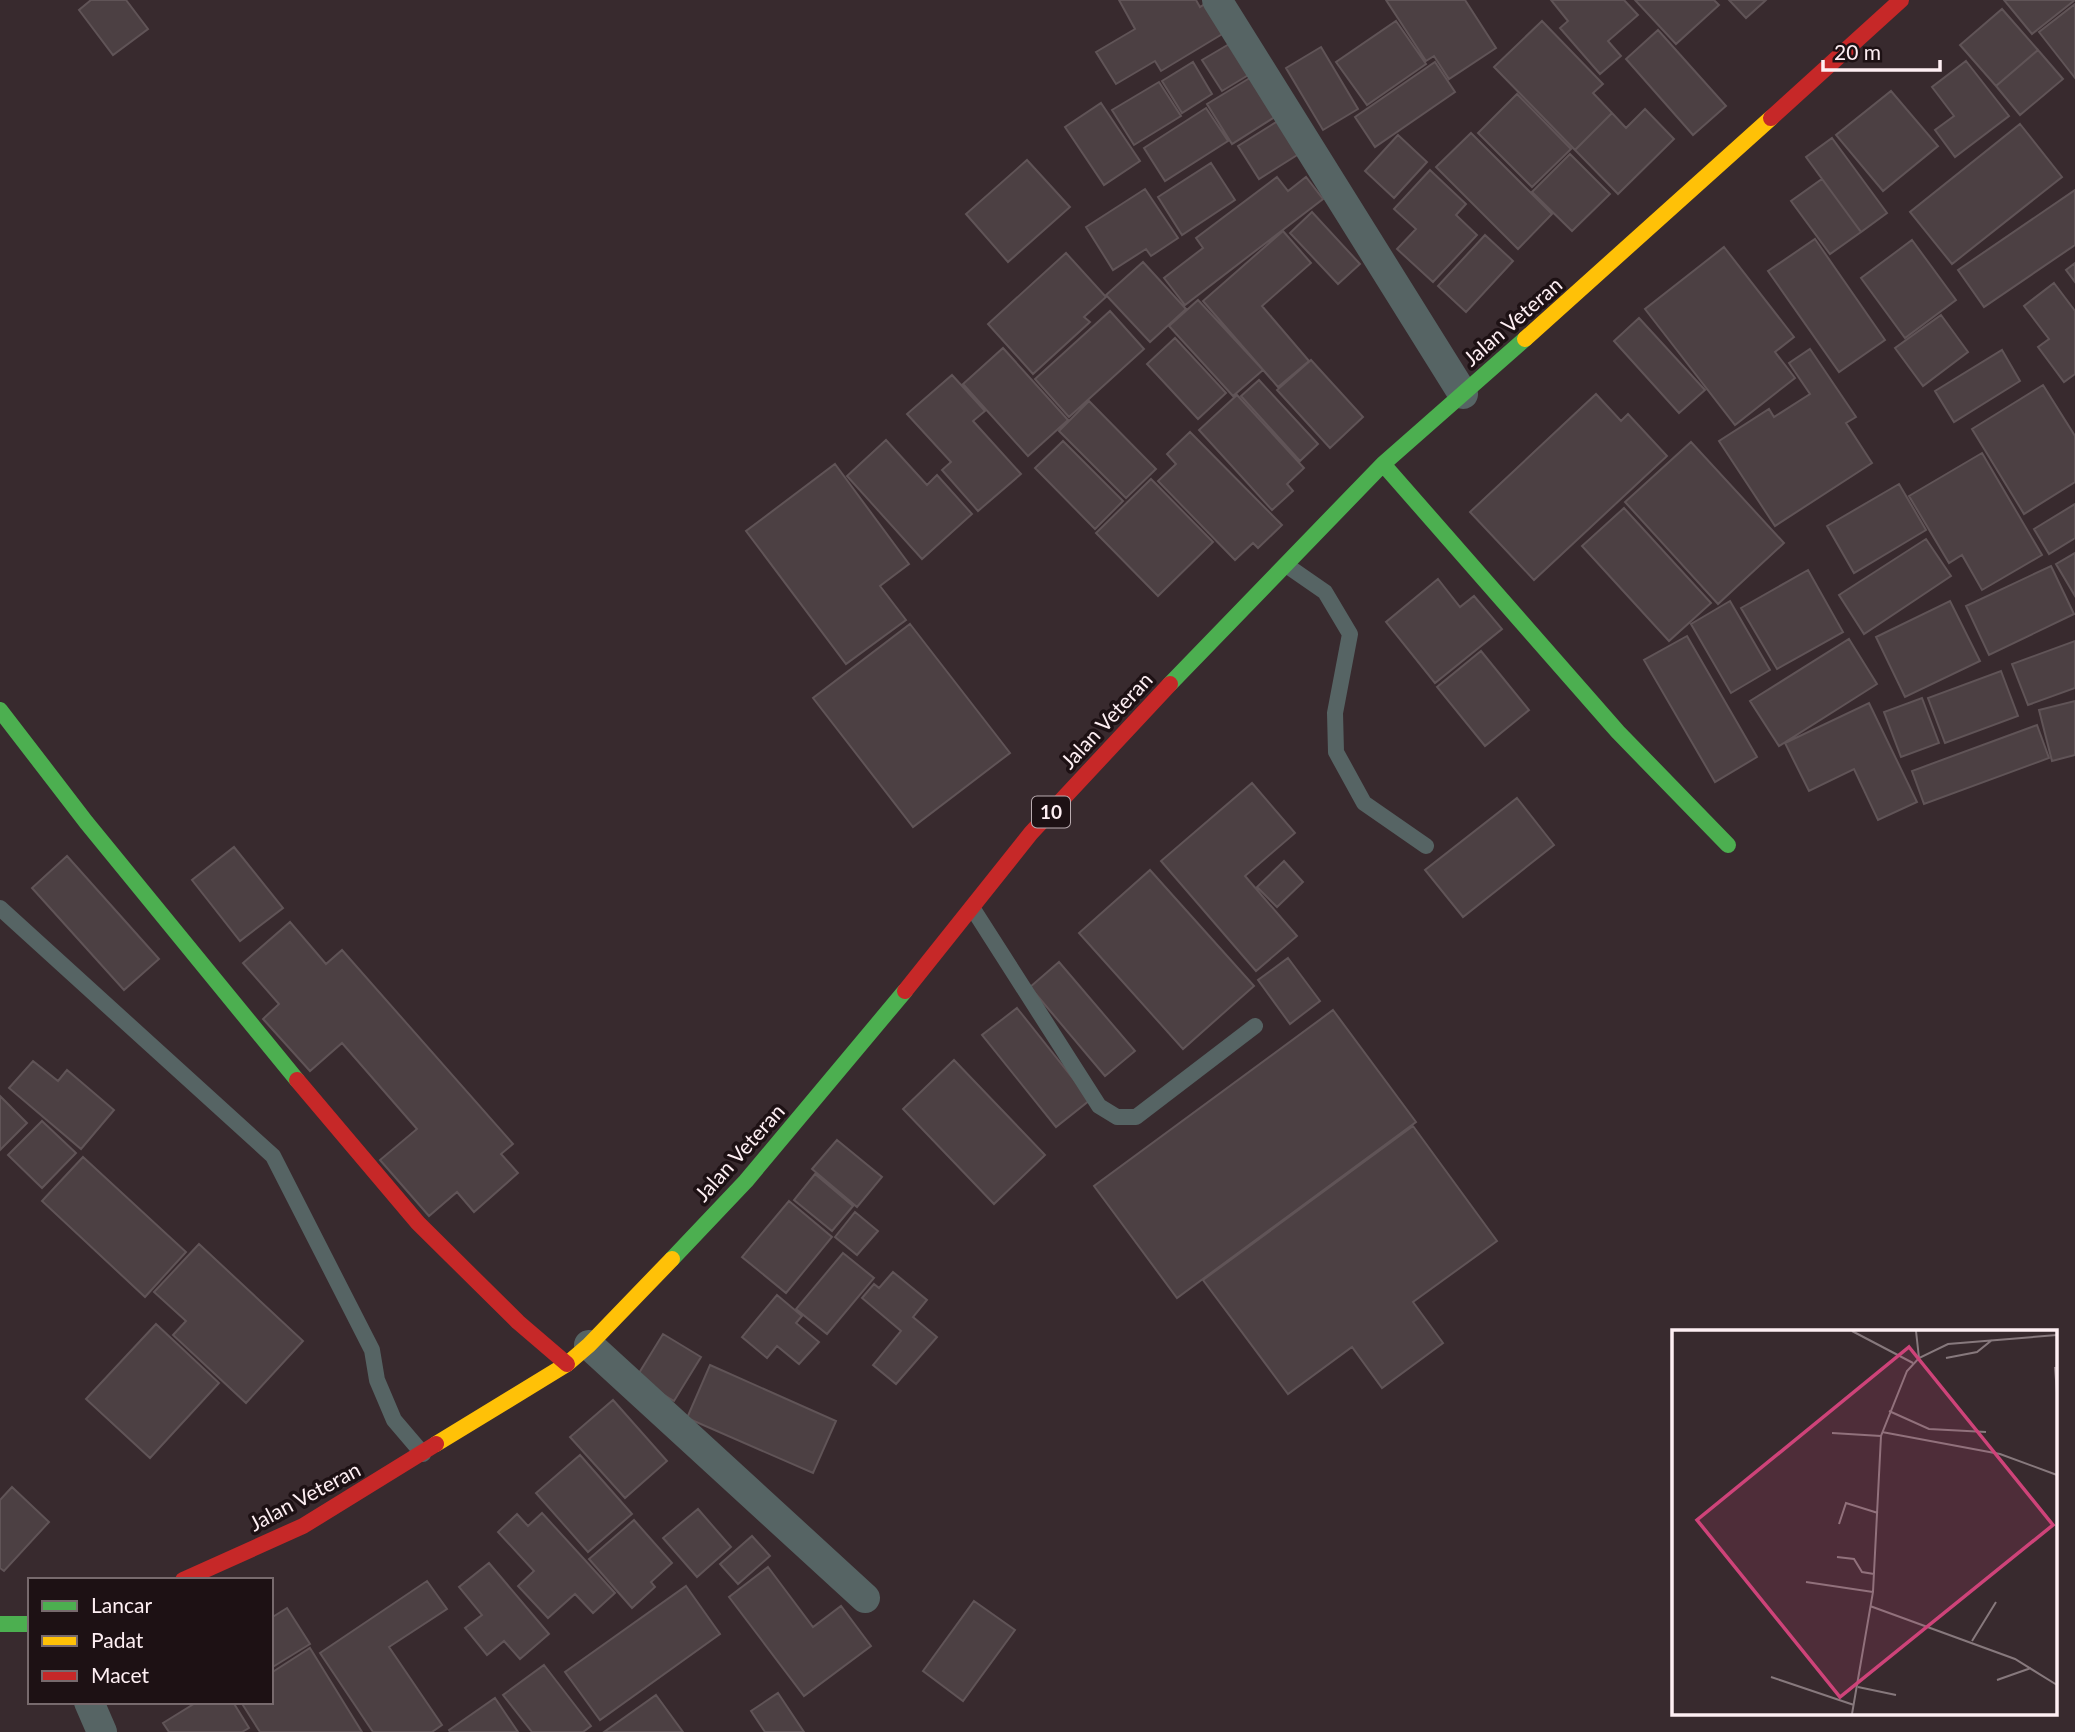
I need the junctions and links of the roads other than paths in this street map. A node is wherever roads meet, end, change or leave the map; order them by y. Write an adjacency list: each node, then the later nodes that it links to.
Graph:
1 (1217, 0): 3 (street)
2 (1901, 0): 3 (main road, Jalan Veteran / 10)
3 (1463, 394): 4 (main road, Jalan Veteran / 10)
4 (1383, 464): 5 (main road, Jalan Veteran / 10); 7 (main road)
5 (1286, 565): 8 (lane); 10 (main road, Jalan Veteran / 10)
6 (0, 710): 13 (main road)
7 (1728, 845)
8 (1426, 846)
9 (0, 908): 14 (lane)
10 (972, 909): 11 (lane); 12 (main road, Jalan Veteran / 10)
11 (1255, 1026)
12 (589, 1345): 13 (main road, Jalan Veteran / 10); 16 (street)
13 (567, 1364): 14 (main road, Jalan Veteran / 10)
14 (423, 1454): 15 (main road, Jalan Veteran / 10)
15 (187, 1578)
16 (865, 1598)
17 (0, 1624): 18 (main road)
18 (28, 1624)
19 (90, 1704): 20 (street)
20 (102, 1732)

